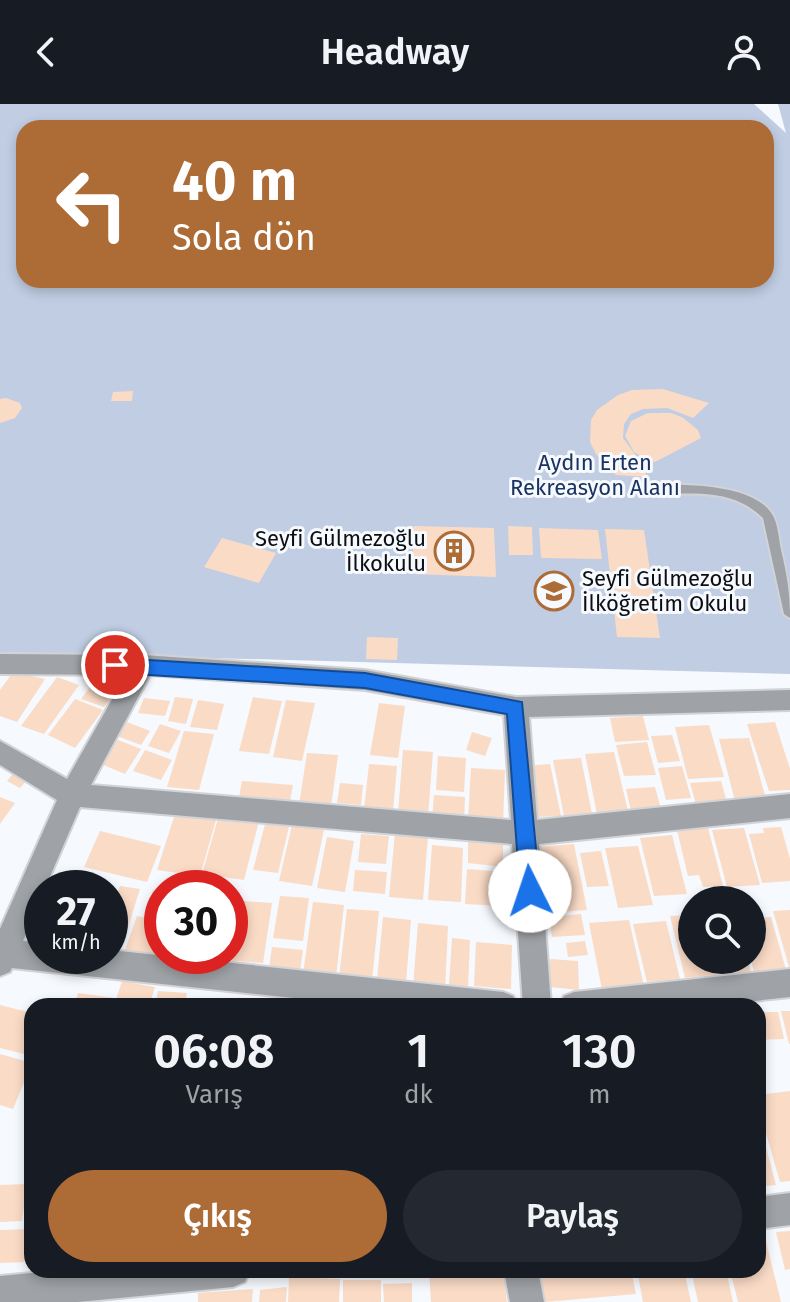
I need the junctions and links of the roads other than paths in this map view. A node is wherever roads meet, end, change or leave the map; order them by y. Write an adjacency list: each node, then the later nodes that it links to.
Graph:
1 (641, 488): 2 (lane)
2 (790, 614)
3 (0, 664): 4 (street)
4 (143, 665): 6 (street); 8 (street)
5 (790, 700): 6 (street)
6 (516, 707): 10 (street)
7 (0, 752): 8 (street)
8 (72, 795): 10 (street); 11 (street)
9 (790, 806): 10 (street)
10 (526, 833): 14 (street)
11 (2, 954): 13 (street)
12 (790, 983): 15 (street)
13 (426, 998)
14 (536, 998)
15 (649, 998)
16 (790, 1209): 17 (street)
17 (766, 1212)
18 (152, 1278): 20 (street)
19 (522, 1278): 21 (street)
20 (0, 1293)
21 (527, 1302)

